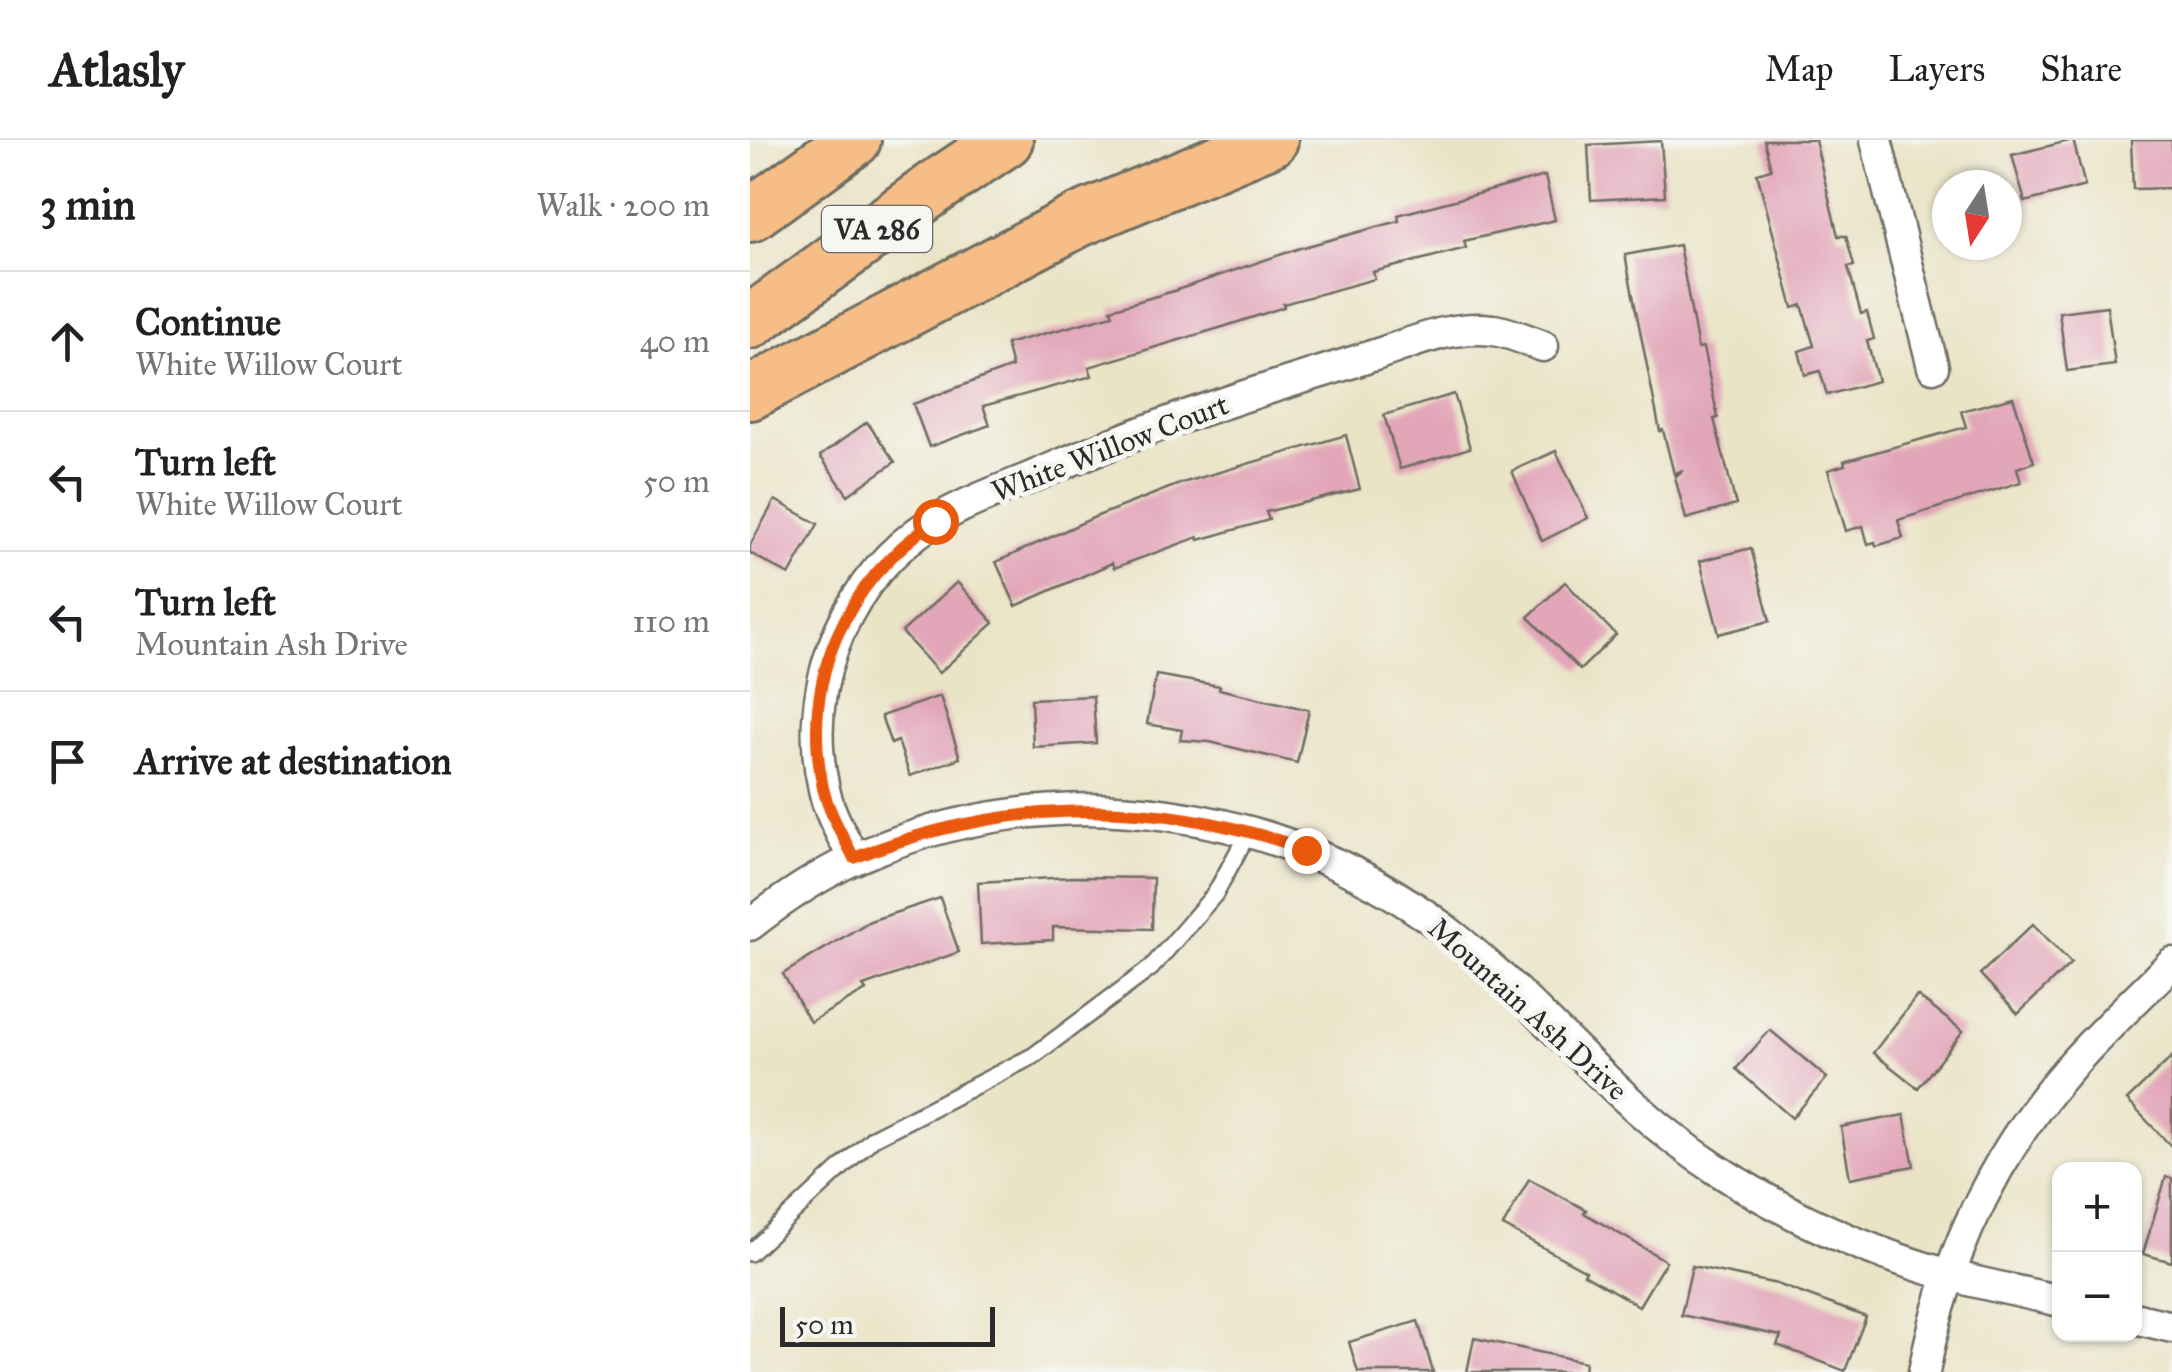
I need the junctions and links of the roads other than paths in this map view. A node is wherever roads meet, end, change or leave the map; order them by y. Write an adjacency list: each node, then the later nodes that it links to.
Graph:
1 (854, 140): 5 (highway, VA 286)
2 (1006, 140): 6 (highway, VA 286)
3 (1271, 140): 9 (highway)
4 (1876, 140): 8 (street)
5 (750, 215)
6 (750, 322)
7 (1543, 346): 11 (street, White Willow Court)
8 (1934, 367)
9 (750, 392)
10 (1250, 831): 11 (street, Mountain Ash Drive); 14 (lane); 15 (street, Mountain Ash Drive)
11 (854, 858): 12 (street, Mountain Ash Drive)
12 (750, 924)
13 (2172, 963): 15 (street)
14 (750, 1253)
15 (1948, 1275): 16 (street, Mountain Ash Drive); 19 (street)
16 (2052, 1298)
17 (2142, 1320): 18 (street)
18 (2172, 1327)
19 (1924, 1372)

